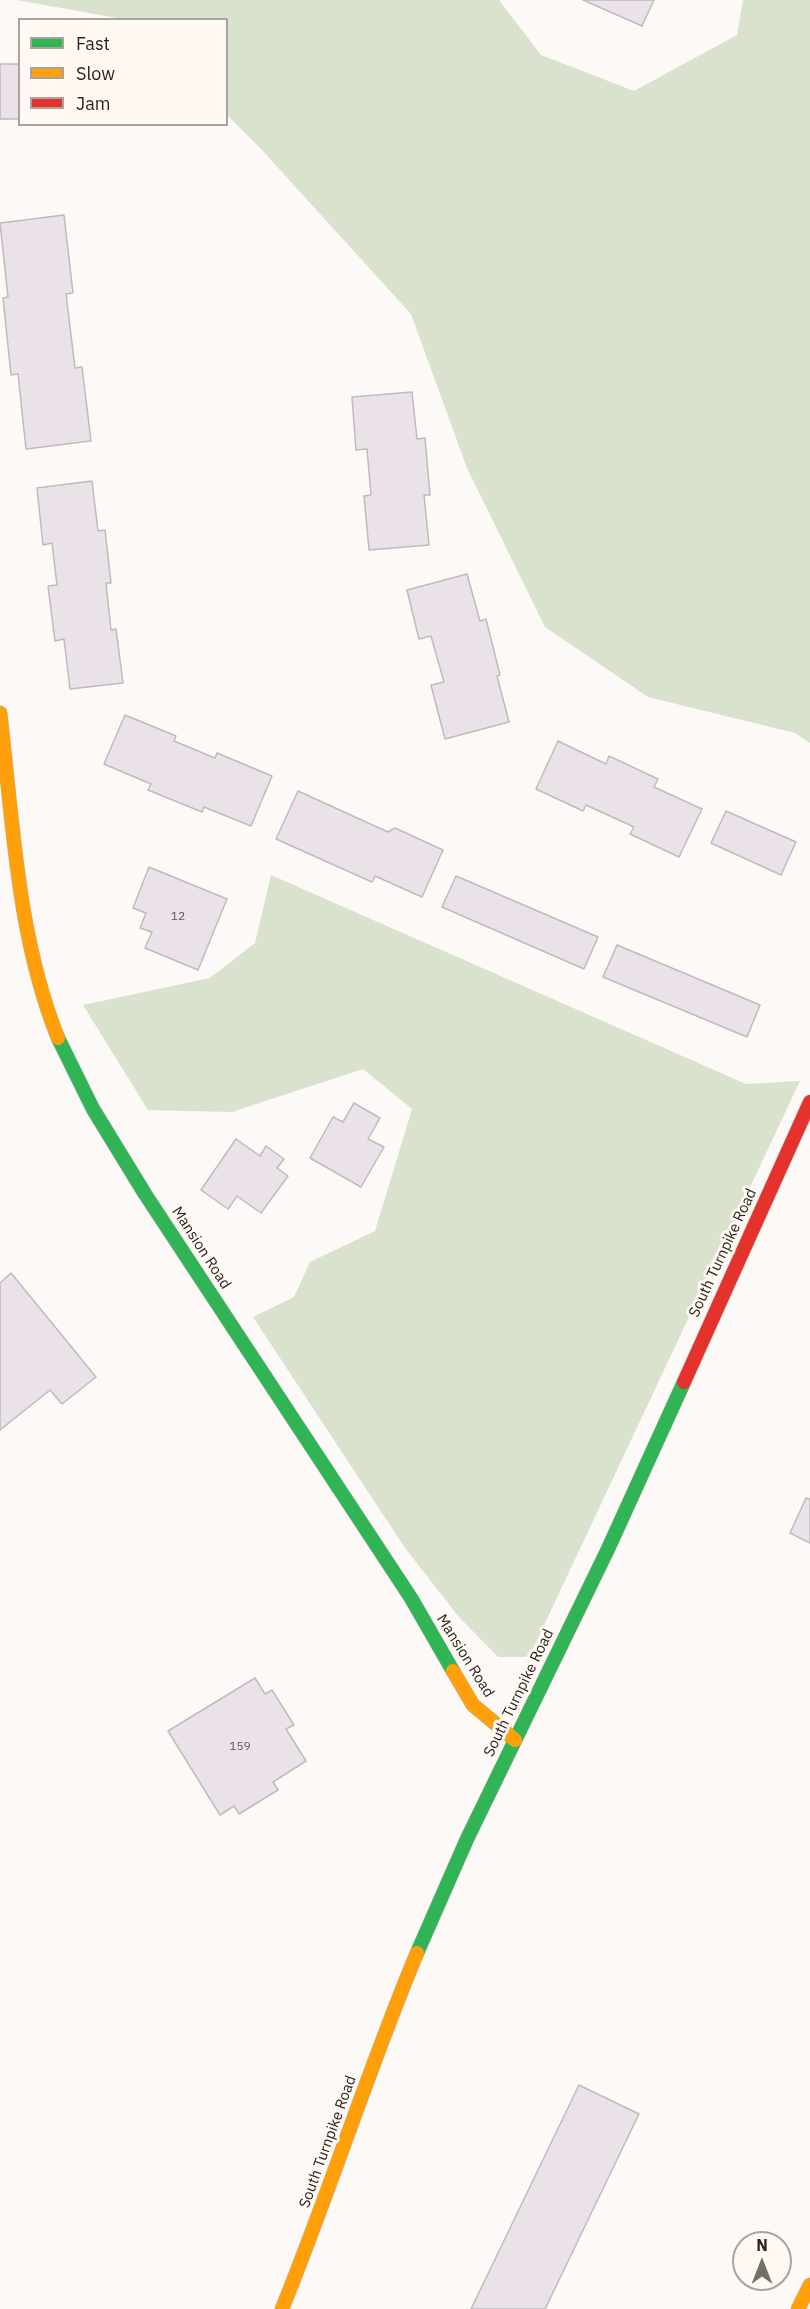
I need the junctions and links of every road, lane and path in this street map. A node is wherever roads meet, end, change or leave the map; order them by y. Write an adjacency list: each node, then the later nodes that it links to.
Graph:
1 (0, 713): 3 (main road, Mansion Road)
2 (810, 1102): 3 (main road, South Turnpike Road)
3 (515, 1740): 5 (main road, South Turnpike Road)
4 (810, 2285): 6 (main road)
5 (282, 2309)
6 (798, 2309)

